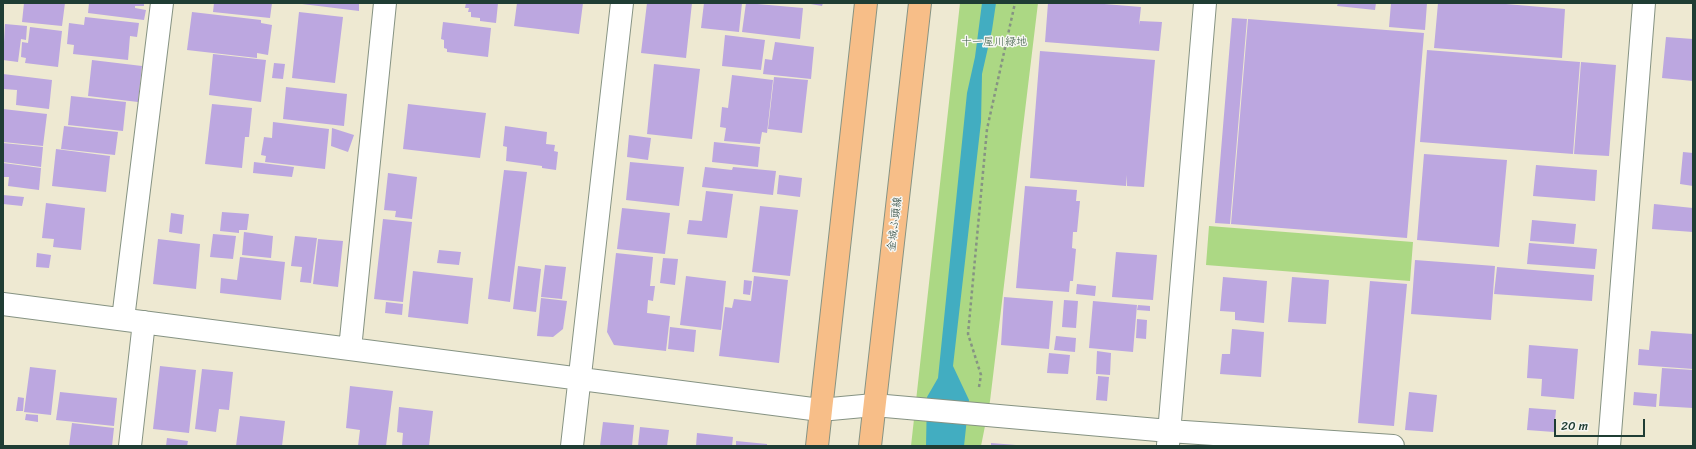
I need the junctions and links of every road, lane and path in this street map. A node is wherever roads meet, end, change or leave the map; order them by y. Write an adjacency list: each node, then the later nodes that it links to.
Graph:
1 (162, 3): 10 (street)
2 (385, 3): 11 (street)
3 (622, 3): 12 (street)
4 (866, 3): 14 (main road)
5 (920, 3): 13 (main road, 金城ふ頭線)
6 (1015, 3): 15 (path)
7 (1204, 3): 16 (street)
8 (1644, 3): 22 (street)
9 (3, 304): 10 (street)
10 (134, 321): 11 (street); 17 (street)
11 (350, 349): 12 (street)
12 (580, 379): 14 (street); 18 (street)
13 (874, 405): 14 (street); 15 (street); 20 (main road, 金城ふ頭線)
14 (820, 410): 19 (main road)
15 (974, 414): 16 (street)
16 (1169, 438): 21 (street)
17 (130, 446)
18 (572, 446)
19 (816, 446)
20 (870, 446)
21 (1393, 446)
22 (1609, 446)

